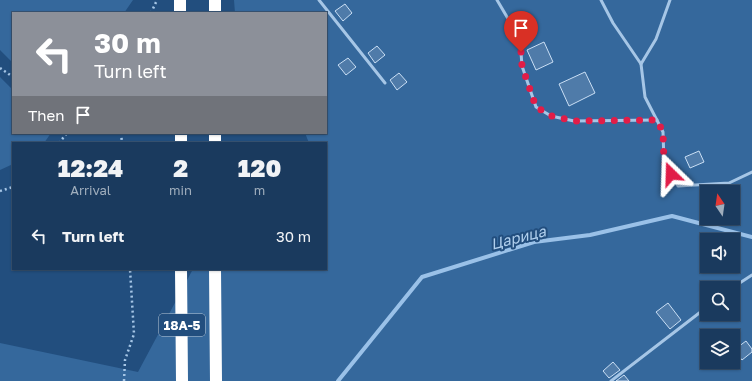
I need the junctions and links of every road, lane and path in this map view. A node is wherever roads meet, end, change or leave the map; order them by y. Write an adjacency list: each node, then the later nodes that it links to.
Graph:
1 (157, 0): 8 (path)
2 (180, 0): 9 (highway)
3 (215, 0): 10 (highway)
4 (319, 0): 14 (lane)
5 (497, 0): 15 (lane)
6 (601, 0): 11 (lane)
7 (670, 0): 11 (lane)
8 (151, 12)
9 (180, 12)
10 (215, 12)
11 (641, 64): 15 (lane)
12 (0, 68): 13 (path)
13 (12, 77)
14 (385, 83)
15 (657, 120): 16 (lane)
16 (752, 172)
17 (12, 187): 18 (path)
18 (0, 191)
19 (130, 270): 25 (path)
20 (181, 270): 26 (highway, 18А-5)
21 (215, 270): 27 (highway, 18А-5)
22 (752, 275): 23 (lane)
23 (740, 283)
24 (700, 311): 28 (lane)
25 (124, 381)
26 (182, 381)
27 (216, 381)
28 (611, 381)

